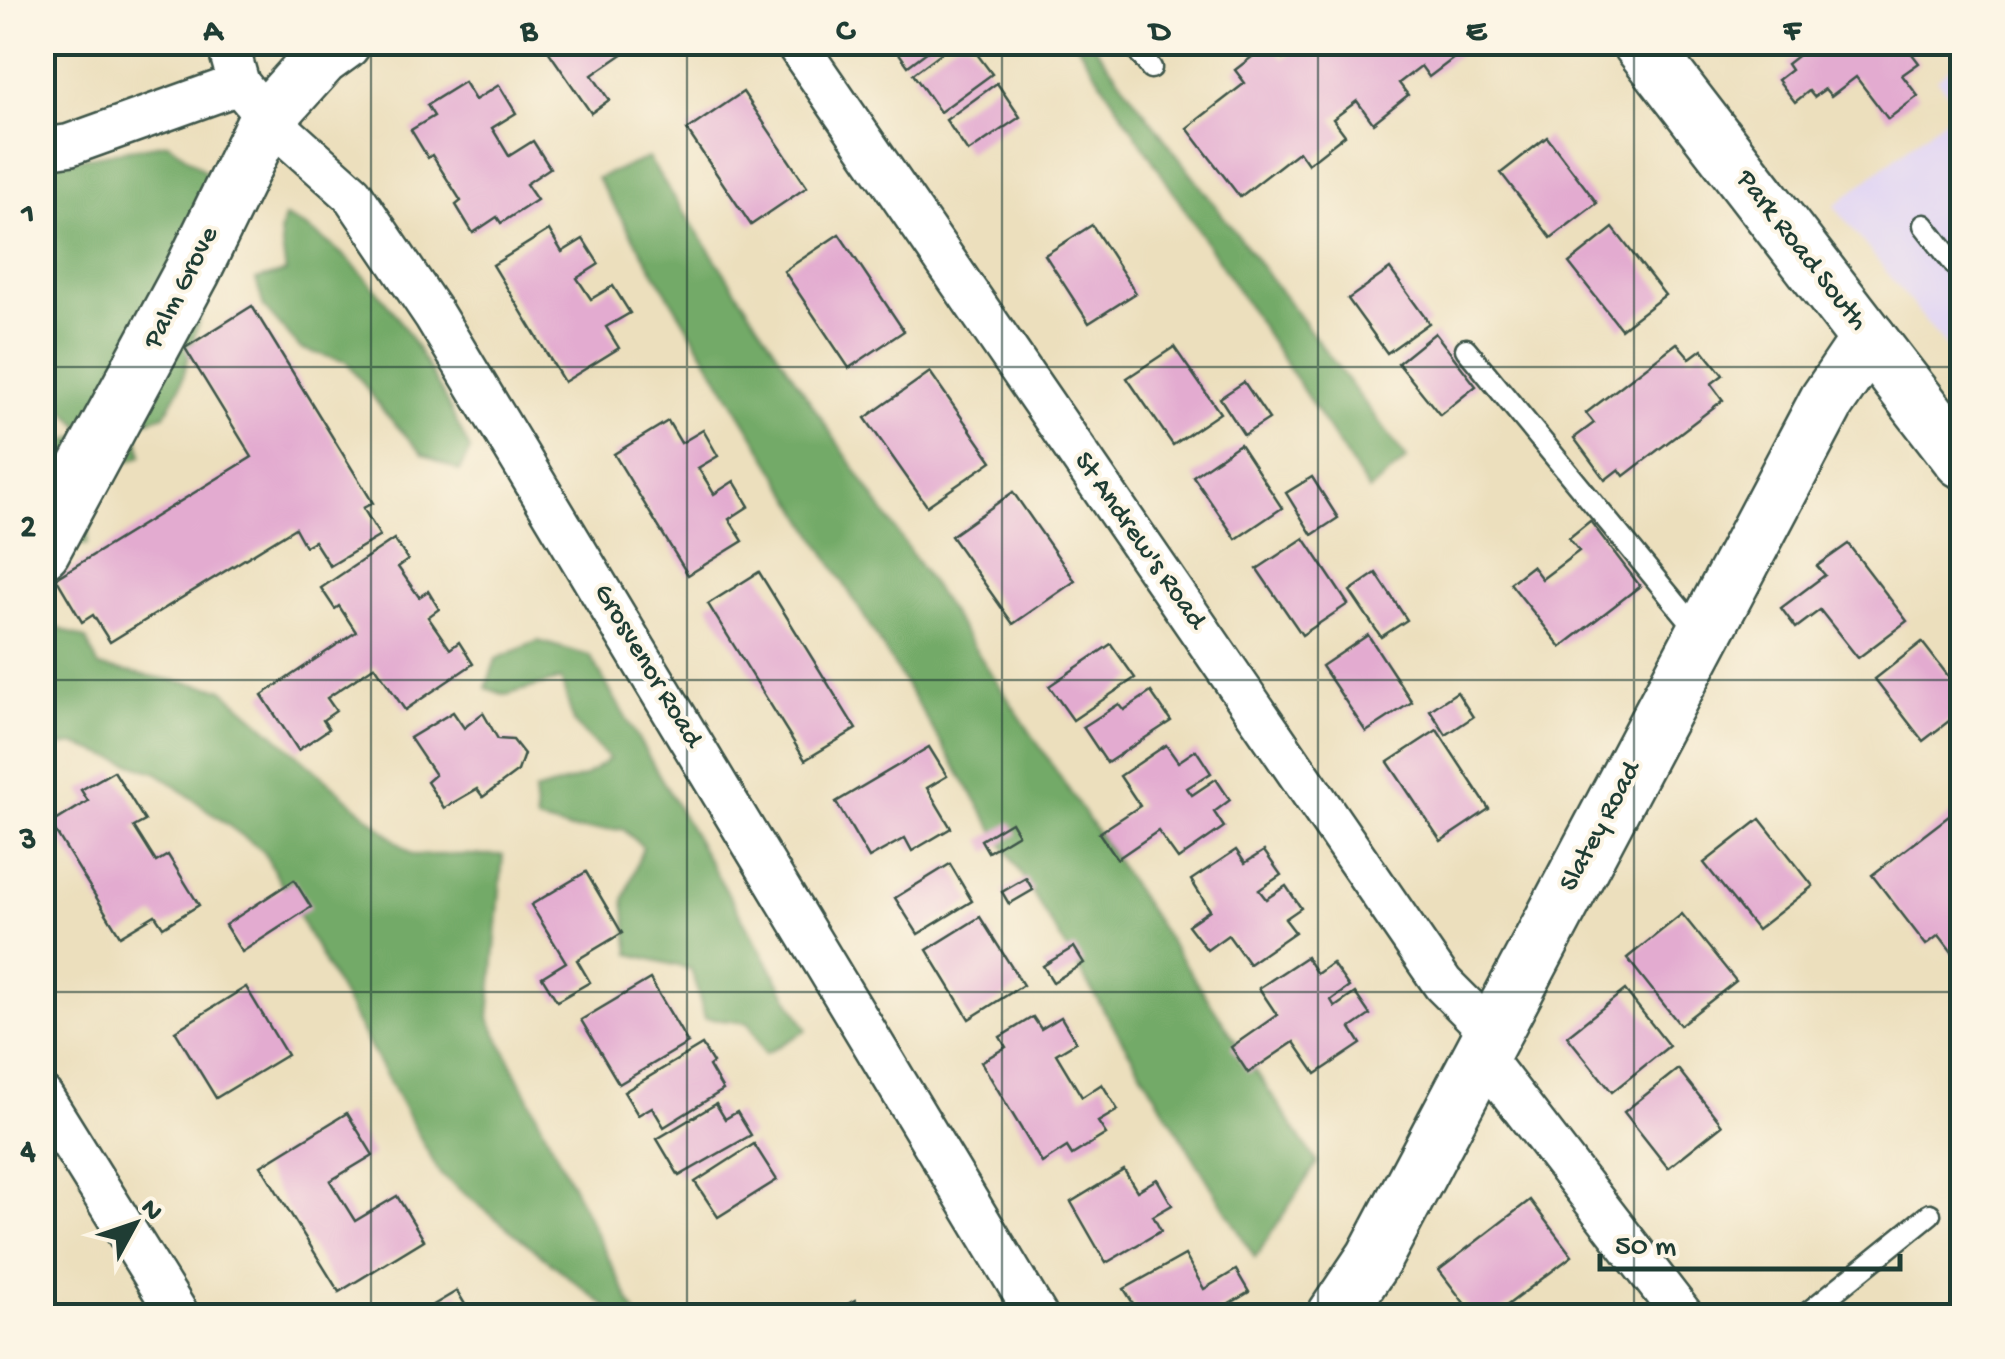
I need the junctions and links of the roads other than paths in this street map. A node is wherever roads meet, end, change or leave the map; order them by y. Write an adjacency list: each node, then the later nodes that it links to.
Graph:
1 (227, 42): 7 (street)
2 (343, 42): 7 (street, Palm Grove)
3 (795, 42): 16 (street, St Andrew's Road)
4 (1132, 42): 6 (lane)
5 (1640, 43): 11 (street, Park Road South)
6 (1151, 68)
7 (253, 101): 8 (street); 14 (street, Palm Grove); 20 (street, Grosvenor Road)
8 (42, 149)
9 (1924, 225): 10 (lane)
10 (1962, 274)
11 (1869, 339): 13 (street, Park Road South); 15 (street, Slatey Road)
12 (1466, 349): 15 (lane)
13 (1962, 460)
14 (42, 550)
15 (1702, 636): 16 (street, Slatey Road)
16 (1486, 1043): 21 (street, Slatey Road); 22 (street, St Andrew's Road)
17 (42, 1096): 19 (street)
18 (1930, 1214): 23 (lane)
19 (180, 1316)
20 (1037, 1316)
21 (1336, 1316)
22 (1683, 1316)
23 (1804, 1316)

